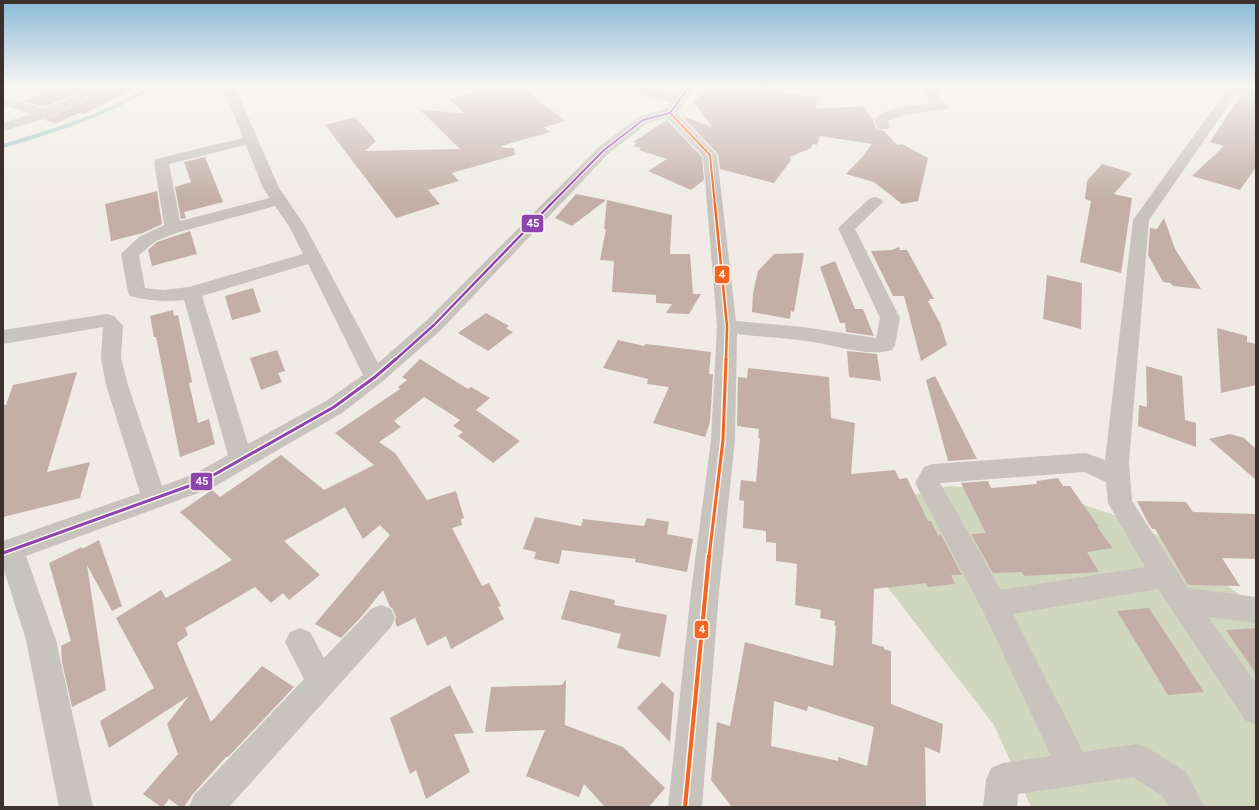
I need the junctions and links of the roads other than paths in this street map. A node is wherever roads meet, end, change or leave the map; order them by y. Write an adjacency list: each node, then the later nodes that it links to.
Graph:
1 (245, 125): 5 (street)
2 (637, 125): 13 (street)
3 (687, 125): 11 (street)
4 (1208, 125): 15 (street)
5 (251, 140): 6 (street); 8 (street)
6 (280, 200): 8 (street); 9 (street)
7 (845, 207): 11 (street)
8 (173, 228): 10 (street)
9 (313, 257): 10 (street); 13 (street)
10 (192, 294): 14 (street)
11 (727, 326): 29 (street)
12 (3, 337): 16 (street)
13 (375, 377): 14 (street)
14 (241, 459): 16 (street)
15 (1118, 477): 18 (street); 20 (street)
16 (154, 499): 17 (street)
17 (7, 552): 27 (street)
18 (1165, 576): 19 (street); 20 (street)
19 (1180, 600): 21 (street); 25 (street)
20 (994, 604): 26 (street)
21 (1256, 610)
22 (380, 618): 24 (street)
23 (300, 642): 24 (street)
24 (321, 682): 28 (street)
25 (1256, 709)
26 (1074, 769): 30 (street); 31 (street)
27 (76, 807)
28 (206, 807)
29 (685, 807)
30 (1000, 807)
31 (1187, 807)

